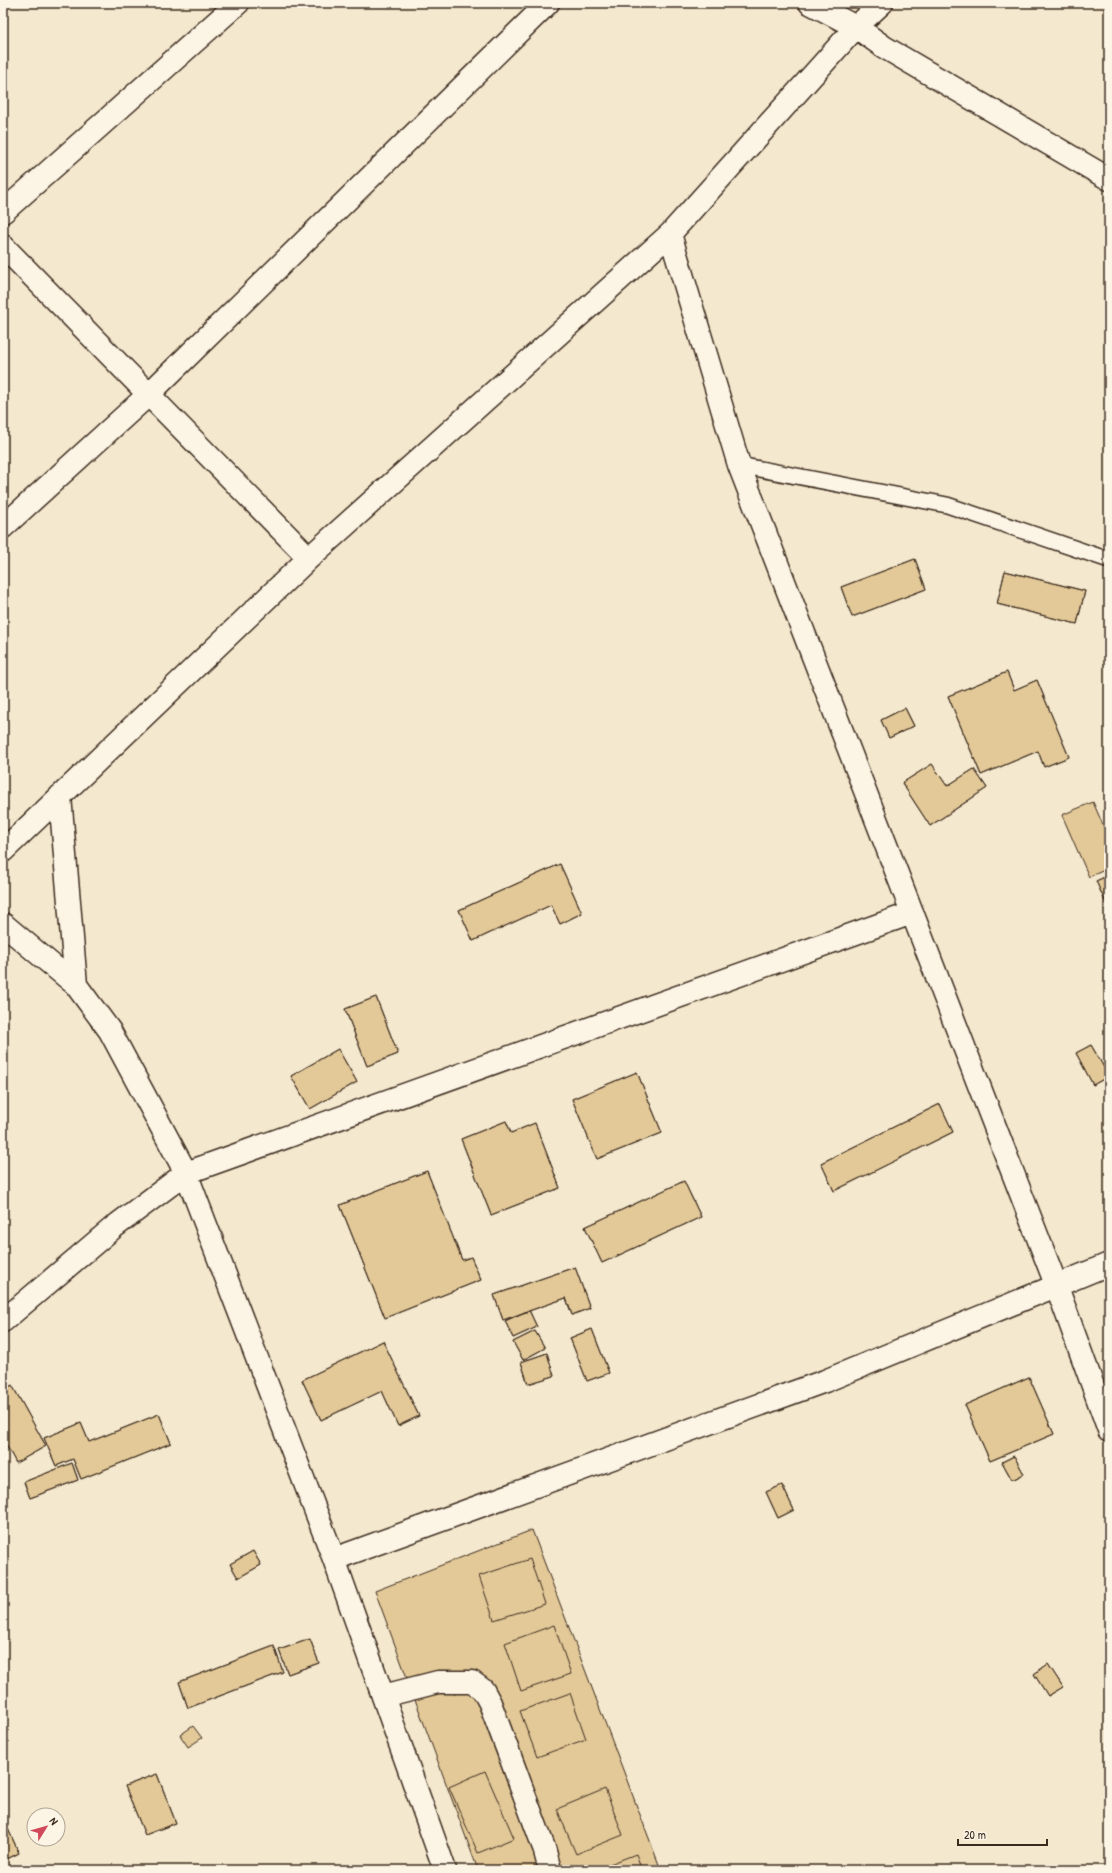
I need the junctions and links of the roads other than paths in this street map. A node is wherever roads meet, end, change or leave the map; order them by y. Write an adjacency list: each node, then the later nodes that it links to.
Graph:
1 (238, 3): 7 (street)
2 (548, 3): 10 (street)
3 (810, 3): 5 (street)
4 (882, 3): 5 (street)
5 (856, 27): 6 (street); 8 (street)
6 (1109, 179)
7 (3, 212)
8 (670, 234): 11 (street); 13 (street)
9 (3, 246): 10 (street)
10 (148, 395): 12 (street); 13 (street)
11 (739, 464): 14 (lane); 17 (street)
12 (3, 527)
13 (309, 558): 15 (street)
14 (1109, 560)
15 (60, 796): 16 (street); 19 (street)
16 (3, 850)
17 (912, 913): 20 (street); 22 (street)
18 (3, 924): 19 (street)
19 (76, 985): 20 (street)
20 (186, 1173): 23 (street); 25 (street)
21 (1109, 1264): 22 (street)
22 (1057, 1287): 24 (street); 25 (street)
23 (3, 1321)
24 (1109, 1430)
25 (334, 1559): 26 (street)
26 (383, 1696): 27 (street); 28 (street)
27 (445, 1870)
28 (550, 1870)

